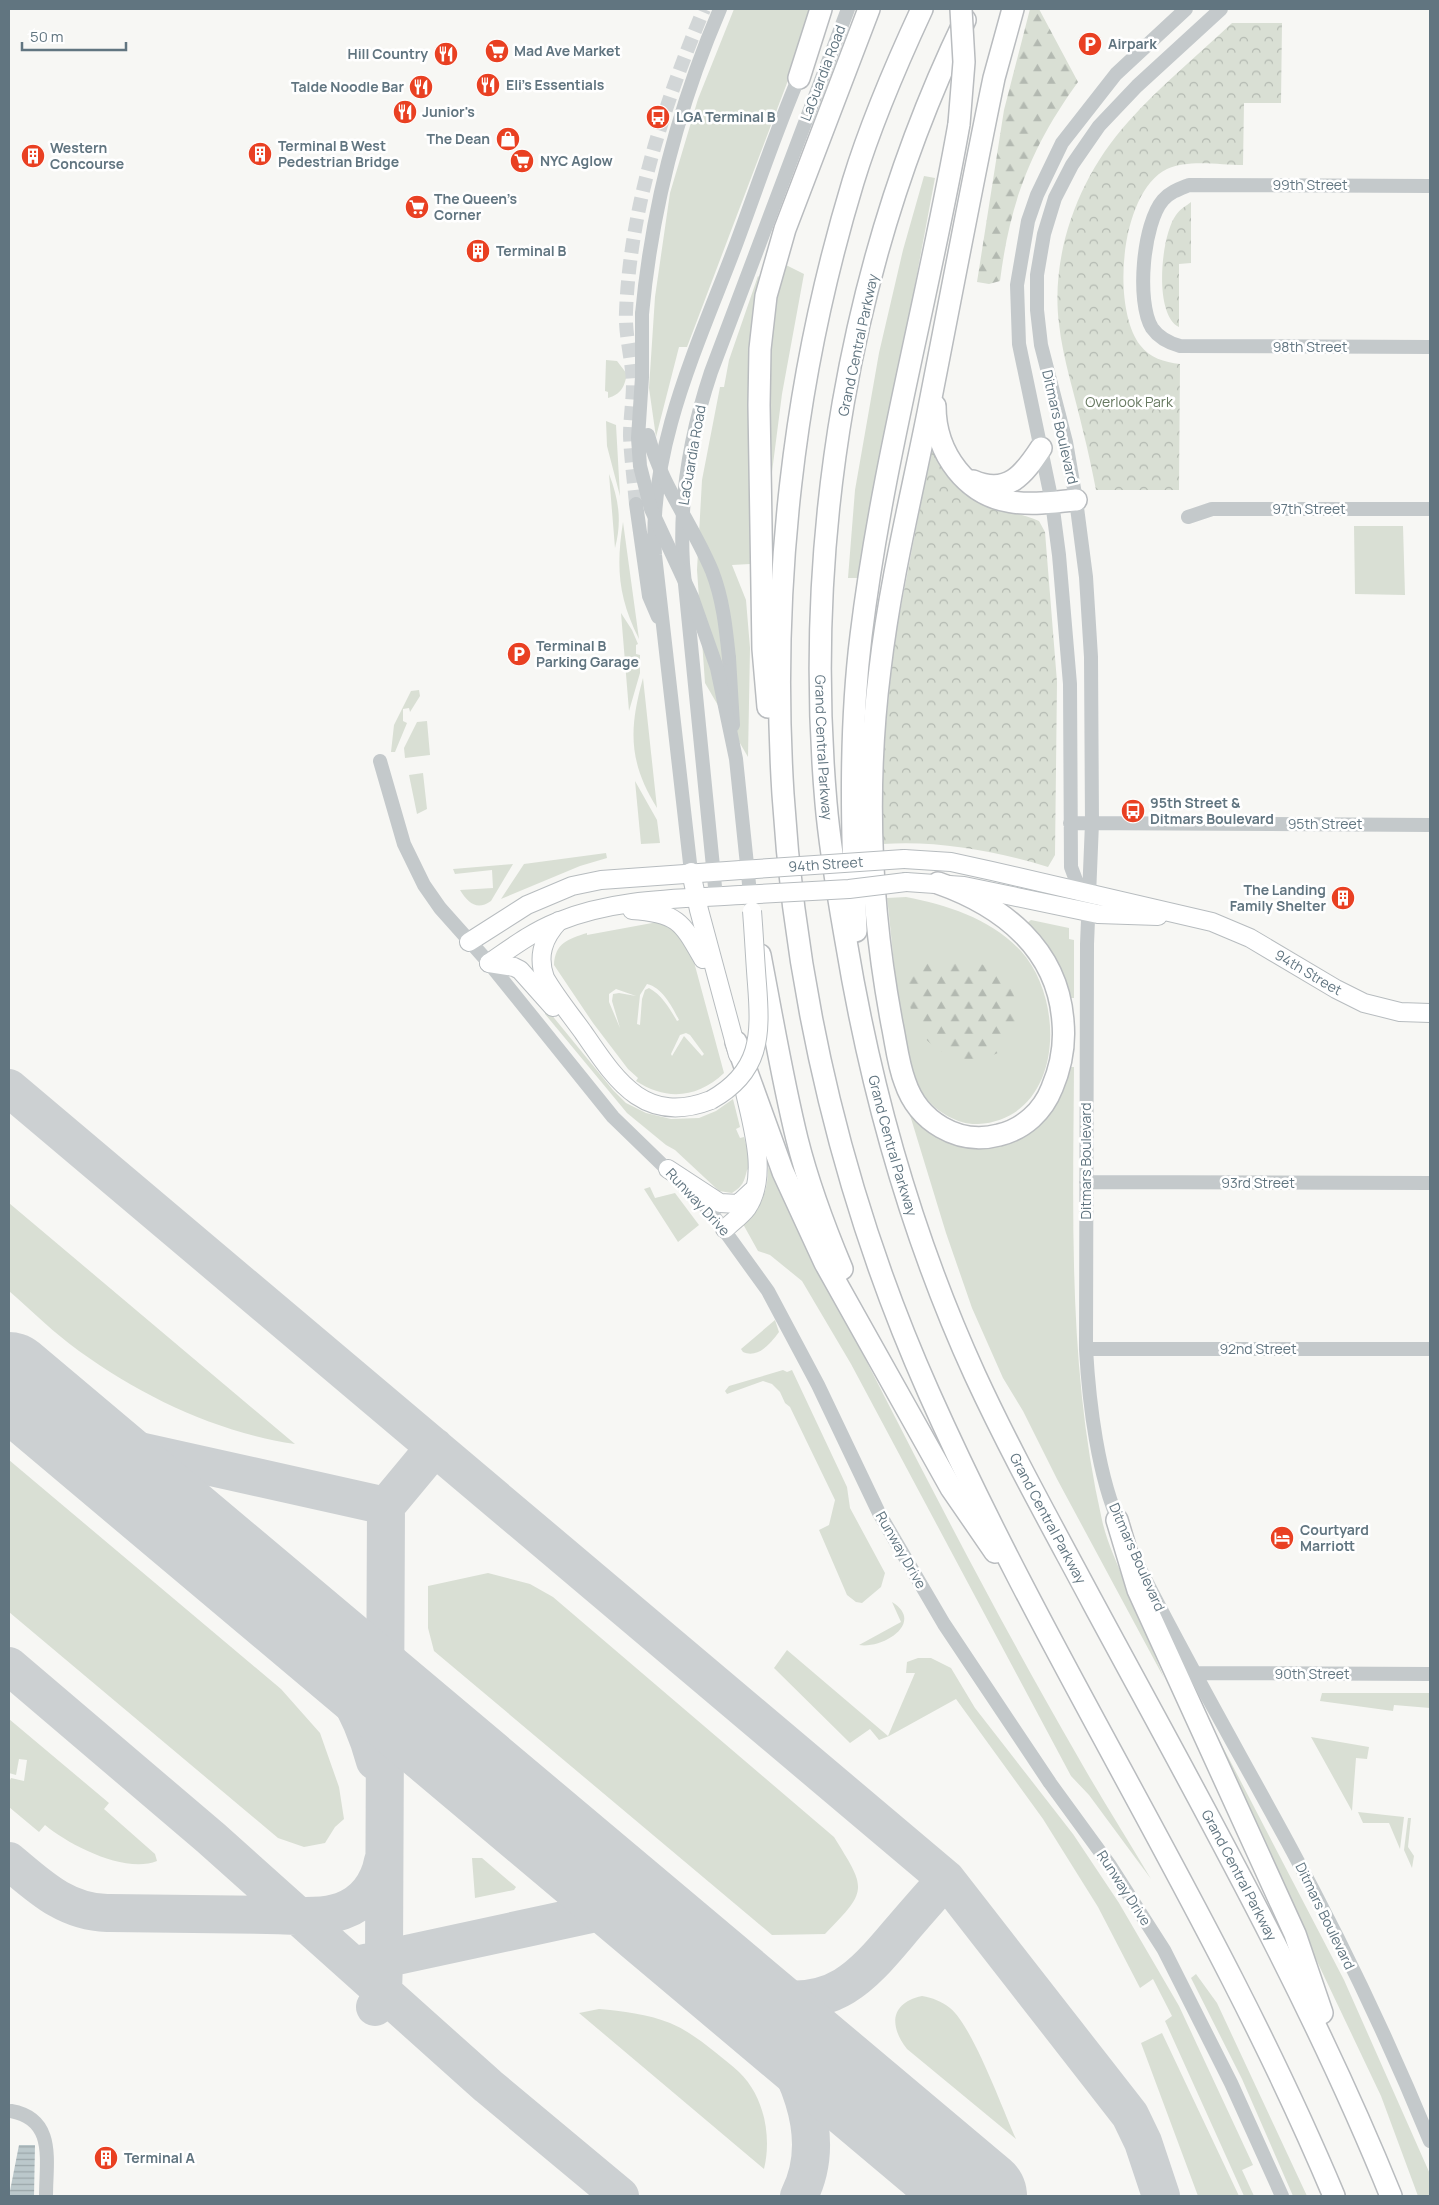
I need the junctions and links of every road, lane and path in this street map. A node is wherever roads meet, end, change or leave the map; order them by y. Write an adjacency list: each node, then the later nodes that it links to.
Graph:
1 (720, 9): 26 (street, bridge)
2 (821, 9): 12 (highway)
3 (830, 9): 12 (street, LaGuardia Road)
4 (848, 9): 31 (street, LaGuardia Road)
5 (869, 9): 42 (highway)
6 (922, 9): 42 (highway)
7 (960, 9): 47 (highway, bridge)
8 (970, 9): 47 (highway, Grand Central Parkway)
9 (1012, 9): 15 (highway)
10 (1186, 9): 18 (street, Ditmars Boulevard)
11 (1221, 9): 20 (street, Ditmars Boulevard)
12 (798, 78): 25 (street, LaGuardia Road)
13 (1189, 185): 14 (street, 99th Street); 16 (street, 98th Street)
14 (1430, 186)
15 (952, 299): 19 (highway); 33 (highway)
16 (1430, 347)
17 (648, 435): 26 (street, bridge)
18 (1041, 448): 19 (highway); 21 (street, Ditmars Boulevard)
19 (959, 472): 21 (highway)
20 (1076, 500): 21 (highway); 29 (street, Ditmars Boulevard)
21 (1052, 502): 28 (street, Ditmars Boulevard)
22 (636, 504): 25 (street)
23 (1430, 509): 24 (street, 97th Street)
24 (1188, 517)
25 (666, 639): 32 (street, LaGuardia Road)
26 (736, 759): 37 (street, bridge)
27 (380, 761): 43 (street, Runway Drive)
28 (1070, 823): 29 (street, 95th Street); 34 (street, Ditmars Boulevard)
29 (1092, 823): 30 (street, 95th Street); 34 (street, Ditmars Boulevard)
30 (1430, 825)
31 (714, 871): 32 (main road, 94th Street); 34 (main road, 94th Street, bridge); 35 (street, LaGuardia Road)
32 (691, 872): 36 (main road); 43 (main road, 94th Street)
33 (938, 883): 37 (main road, 94th Street, bridge); 39 (main road, 94th Street)
34 (1085, 892): 39 (street, Ditmars Boulevard); 40 (main road, 94th Street)
35 (716, 897): 36 (main road, 94th Street); 37 (main road, 94th Street)
36 (696, 898): 38 (main road, 94th Street); 45 (main road)
37 (746, 903): 49 (main road, bridge); 57 (highway, bridge)
38 (594, 910): 41 (main road, 94th Street); 45 (main road)
39 (1088, 912): 40 (main road, 94th Street); 52 (street, Ditmars Boulevard)
40 (1191, 917): 46 (main road, 94th Street)
41 (559, 921): 44 (main road, 94th Street); 49 (main road)
42 (797, 933): 59 (highway)
43 (469, 942): 44 (street, Runway Drive)
44 (489, 963): 49 (main road); 50 (street, Runway Drive)
45 (719, 988): 48 (main road)
46 (1430, 1013)
47 (860, 1024): 63 (highway, Grand Central Parkway)
48 (736, 1042): 51 (main road); 57 (highway)
49 (596, 1051)
50 (668, 1169): 51 (main road); 54 (street, Runway Drive)
51 (758, 1177): 54 (main road)
52 (1086, 1182): 53 (street, 93rd Street); 55 (street, Ditmars Boulevard)
53 (1430, 1183)
54 (724, 1229): 66 (street, Runway Drive)
55 (1086, 1348): 56 (street, 92nd Street); 58 (street, Ditmars Boulevard)
56 (1430, 1349)
57 (908, 1411): 59 (highway)
58 (1118, 1520): 60 (street, Ditmars Boulevard); 63 (highway)
59 (1039, 1615): 67 (highway)
60 (1194, 1673): 61 (street, 90th Street); 64 (street, Ditmars Boulevard)
61 (1430, 1674)
62 (11, 2111): 65 (street)
63 (1358, 2119): 68 (highway, Grand Central Parkway)
64 (1430, 2142)
65 (46, 2196)
66 (1282, 2196)
67 (1334, 2196)
68 (1392, 2196)

